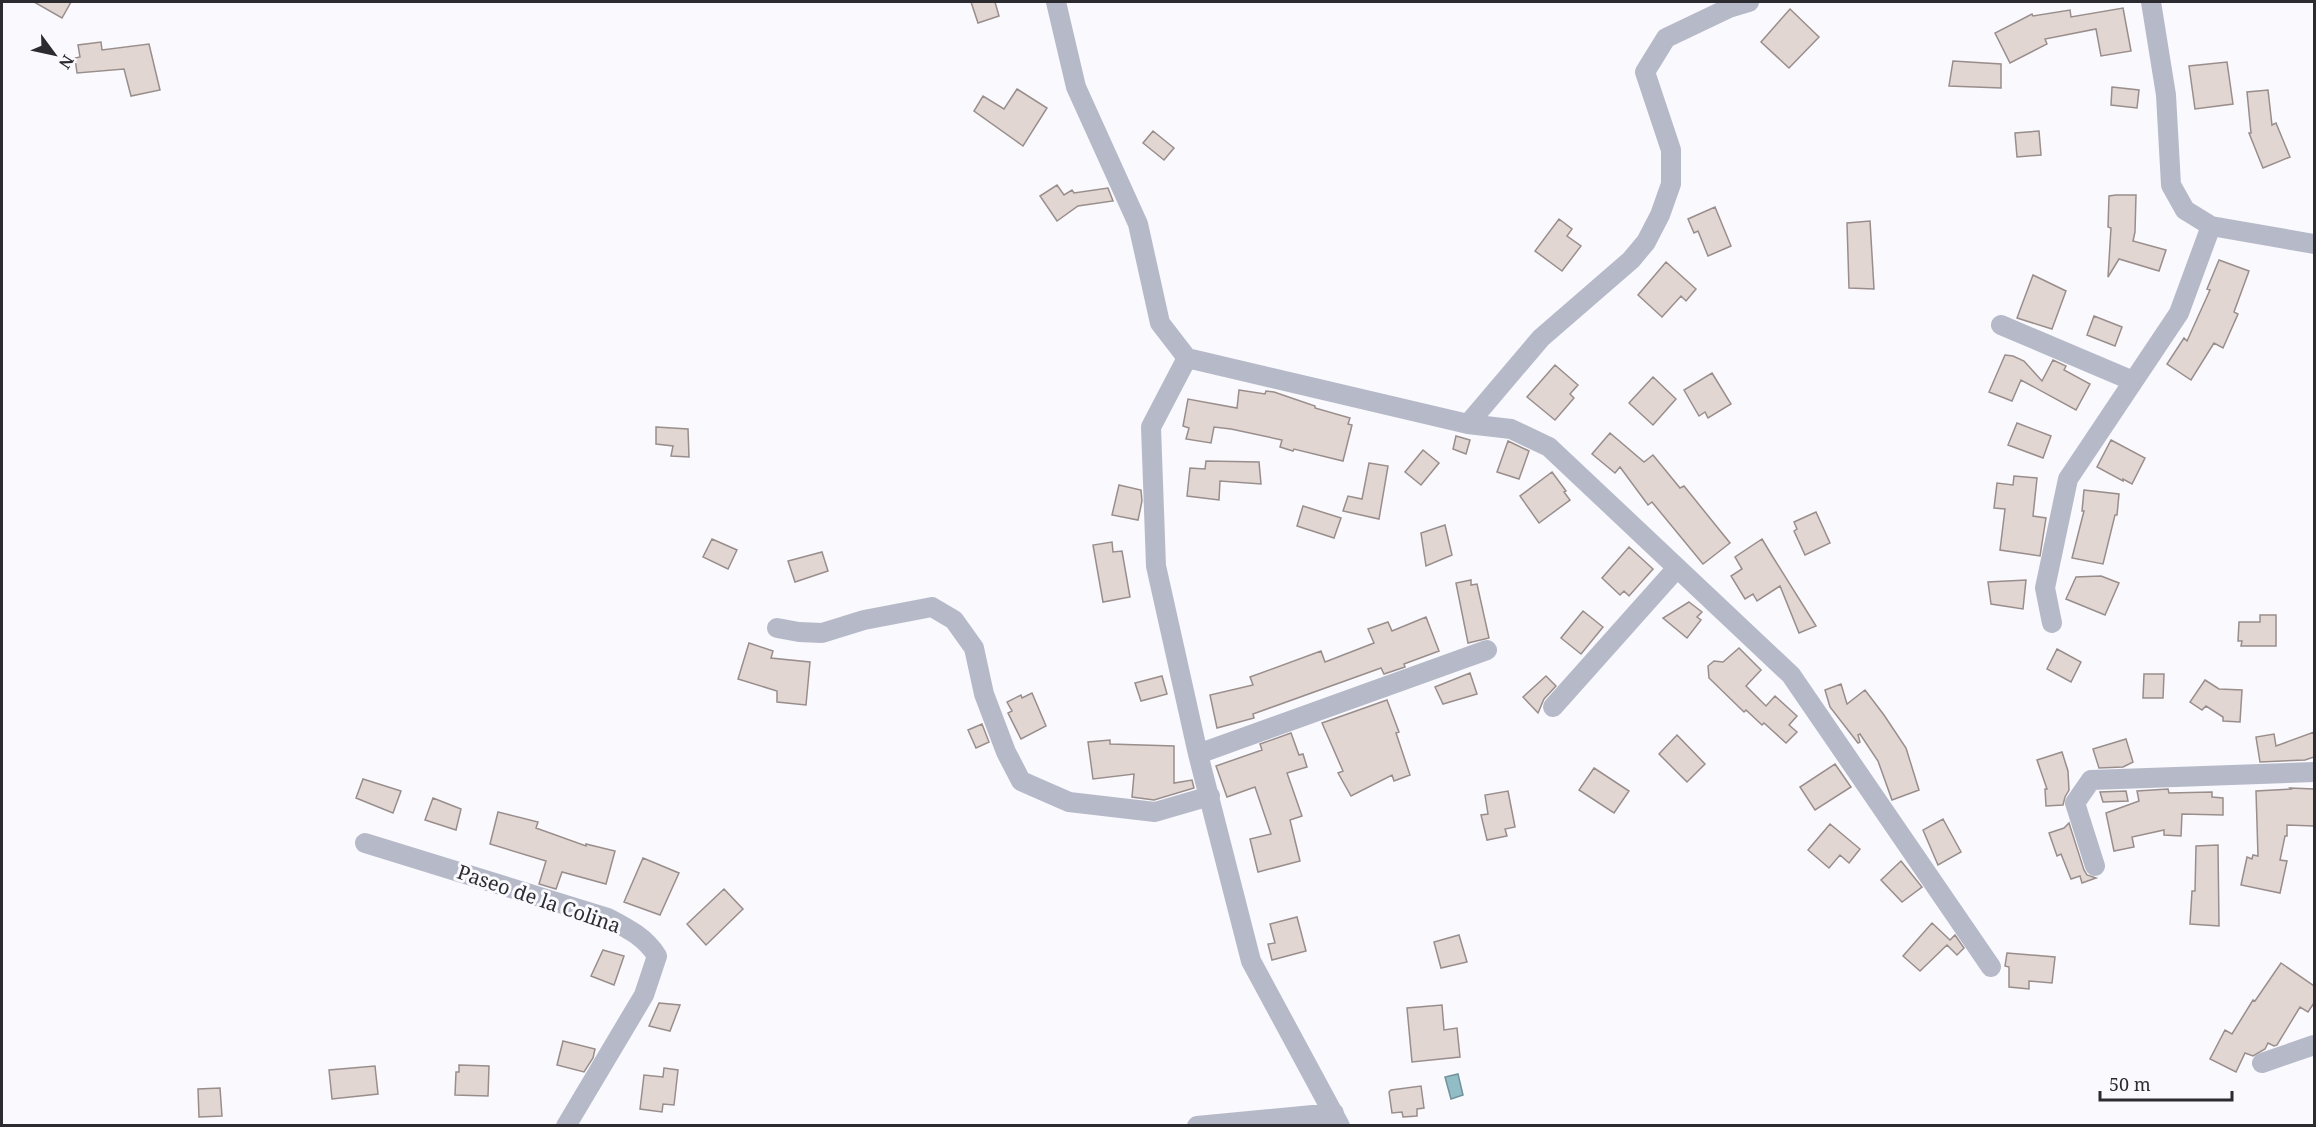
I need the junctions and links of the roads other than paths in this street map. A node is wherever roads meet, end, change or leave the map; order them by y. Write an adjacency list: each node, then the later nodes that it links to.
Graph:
1 (1056, 2): 7 (street)
2 (1749, 2): 9 (street)
3 (2151, 2): 4 (street)
4 (2211, 226): 5 (street); 8 (street)
5 (2314, 244)
6 (2001, 325): 8 (street)
7 (1187, 358): 9 (street); 15 (street)
8 (2133, 381): 11 (street)
9 (1468, 424): 10 (street)
10 (1677, 568): 14 (street); 20 (street)
11 (2052, 623)
12 (777, 628): 17 (street)
13 (1486, 650): 15 (street)
14 (1553, 707)
15 (1198, 754): 17 (street)
16 (2314, 772): 19 (street)
17 (1210, 796): 23 (street)
18 (365, 843): 24 (street, Paseo de la Colina)
19 (2095, 866)
20 (1991, 967)
21 (2314, 1045): 22 (street)
22 (2262, 1063)
23 (1337, 1119): 25 (street)
24 (566, 1125)
25 (1197, 1125)

